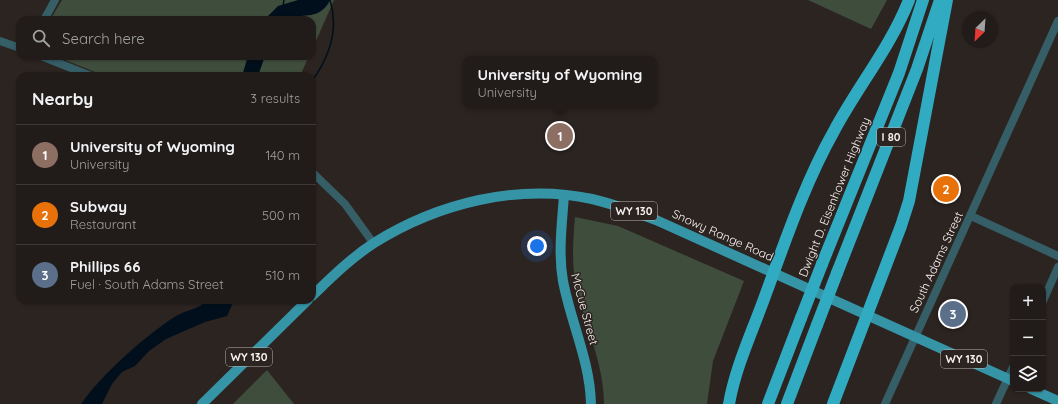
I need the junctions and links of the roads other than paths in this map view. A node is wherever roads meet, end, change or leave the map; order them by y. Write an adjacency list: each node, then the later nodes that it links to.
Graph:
1 (909, 0): 18 (highway)
2 (923, 0): 30 (highway, Dwight D. Eisenhower Highway / I 80, bridge)
3 (940, 0): 31 (highway, I 80, bridge)
4 (947, 0): 22 (highway)
5 (53, 1): 6 (street)
6 (46, 16)
7 (1058, 21): 14 (street, South Adams Street)
8 (0, 41): 9 (street)
9 (16, 47)
10 (51, 60): 11 (street)
11 (81, 72)
12 (316, 176): 15 (street)
13 (564, 196): 15 (main road, Snowy Range Road / WY 130); 18 (main road, Snowy Range Road / WY 130); 28 (main road, McCue Street)
14 (971, 216): 16 (street); 23 (street, South Adams Street)
15 (374, 244): 19 (main road, Snowy Range Road / WY 130)
16 (1058, 256)
17 (1058, 267): 20 (street)
18 (773, 272): 22 (main road, Snowy Range Road / WY 130); 29 (highway)
19 (316, 292)
20 (1046, 294)
21 (304, 304): 27 (main road, WY 130)
22 (867, 315): 23 (main road, Snowy Range Road / WY 130); 32 (highway)
23 (915, 337): 24 (main road, Snowy Range Road / WY 130); 33 (street, South Adams Street)
24 (1010, 380): 34 (street)
25 (1038, 392): 26 (main road)
26 (1058, 401)
27 (202, 404)
28 (592, 404)
29 (729, 404)
30 (768, 404)
31 (786, 404)
32 (834, 404)
33 (885, 404)
34 (996, 404)

